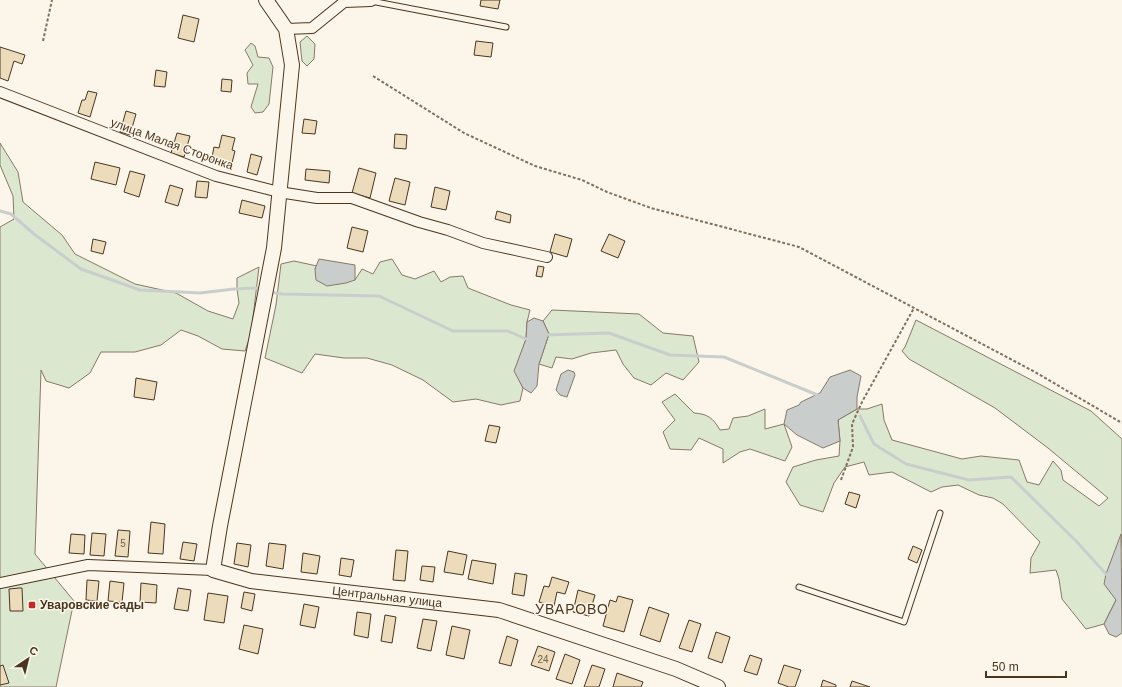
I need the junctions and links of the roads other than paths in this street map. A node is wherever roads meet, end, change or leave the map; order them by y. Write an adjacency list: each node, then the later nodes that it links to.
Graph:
1 (266, 0): 4 (street)
2 (371, 1): 3 (lane); 4 (street)
3 (506, 27)
4 (286, 29): 6 (street)
5 (0, 92): 6 (street, улица Малая Сторонка)
6 (279, 192): 7 (street, улица Малая Сторонка); 9 (street)
7 (547, 257)
8 (940, 513): 11 (lane)
9 (213, 570): 10 (street, Центральная улица); 12 (street, Центральная улица)
10 (0, 583)
11 (799, 587)
12 (718, 687)

